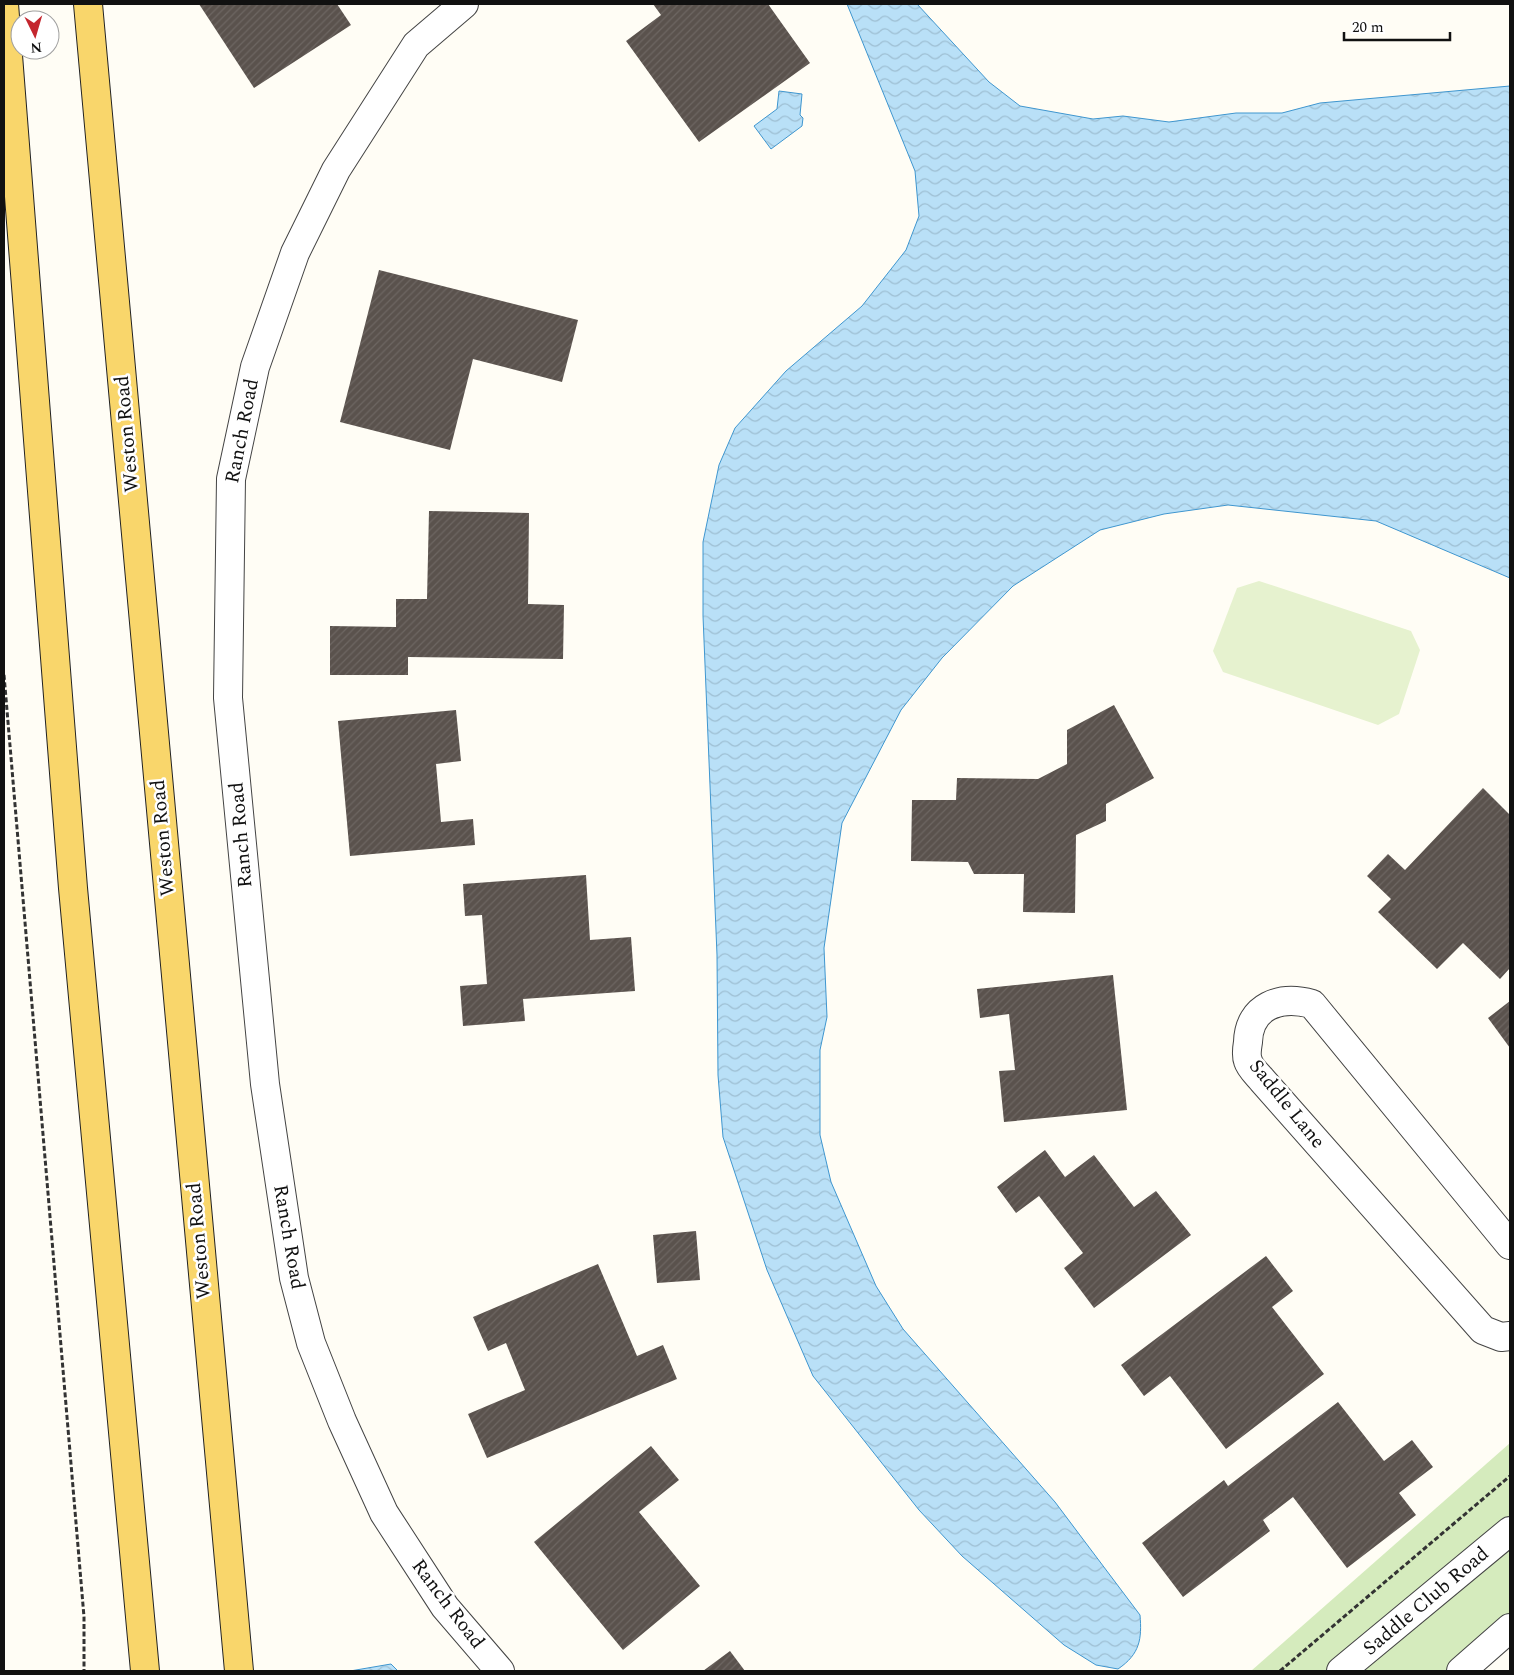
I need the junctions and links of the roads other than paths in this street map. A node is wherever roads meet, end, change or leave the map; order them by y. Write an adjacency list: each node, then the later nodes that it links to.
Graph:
1 (4, 4): 8 (main road)
2 (88, 4): 9 (main road, Weston Road)
3 (464, 4): 10 (street, Ranch Road)
4 (1510, 1245): 5 (street, Saddle Lane)
5 (1510, 1336)
6 (1510, 1531): 11 (street, Saddle Club Road)
7 (1510, 1628): 12 (street)
8 (145, 1671)
9 (239, 1671)
10 (500, 1671)
11 (1341, 1671)
12 (1461, 1671)

